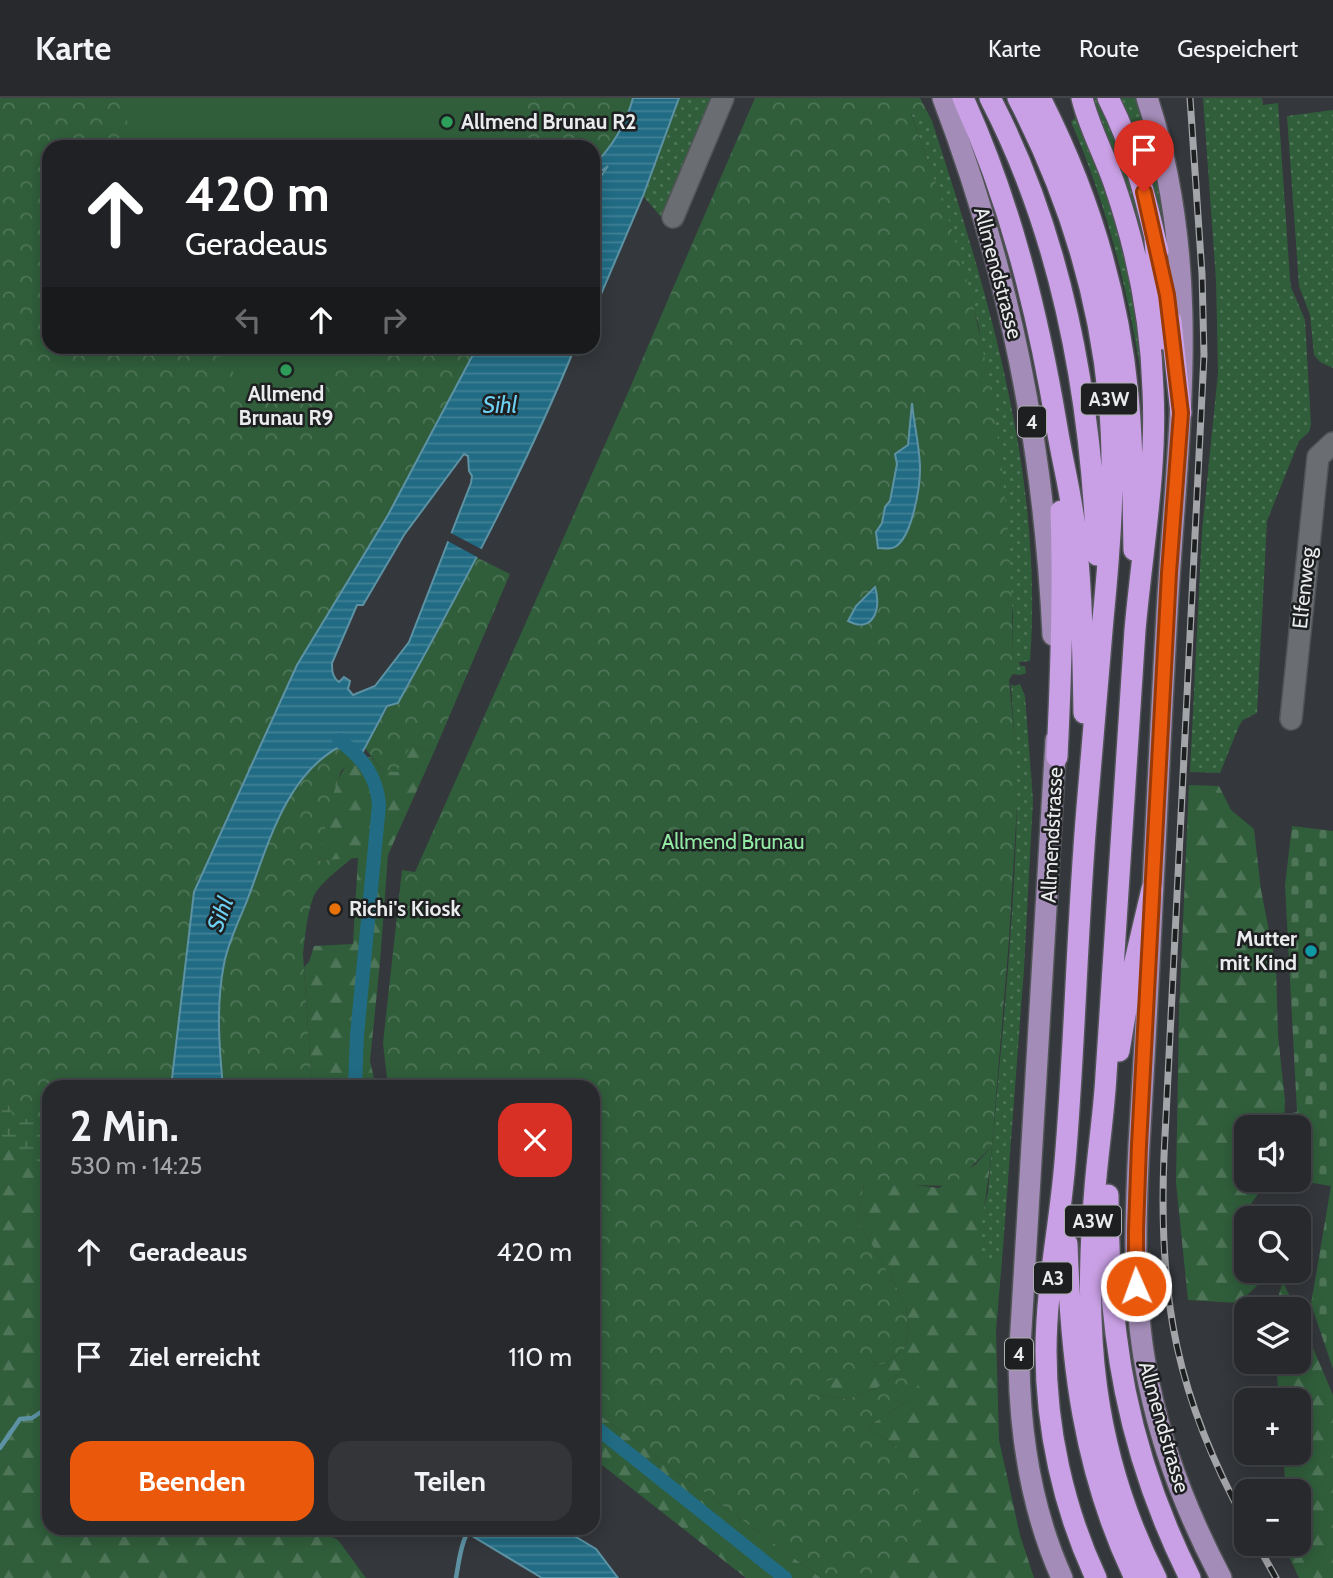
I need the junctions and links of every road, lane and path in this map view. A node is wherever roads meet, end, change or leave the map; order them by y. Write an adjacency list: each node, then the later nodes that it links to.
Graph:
1 (723, 98): 11 (street)
2 (943, 98): 20 (main road, Allmendstrasse / 4)
3 (963, 98): 14 (highway)
4 (990, 98): 17 (highway)
5 (1018, 98): 10 (highway, A3W)
6 (1040, 98): 10 (highway, A3W)
7 (1082, 98): 16 (highway)
8 (1147, 98): 13 (main road, Allmendstrasse)
9 (1113, 107): 12 (highway)
10 (1053, 148): 16 (highway, A3W); 17 (highway, A3W)
11 (673, 218)
12 (1155, 240): 13 (highway); 19 (highway)
13 (1181, 413): 22 (main road, Allmendstrasse)
14 (1058, 432): 20 (highway); 21 (highway)
15 (1325, 450): 18 (street, Elfenweg)
16 (1136, 626): 19 (highway, A3W)
17 (1100, 655): 21 (highway, A3W)
18 (1291, 719)
19 (1128, 736): 23 (highway, A3W)
20 (1057, 757): 27 (main road, Allmendstrasse / 4)
21 (1087, 810): 25 (highway, A3W)
22 (1152, 890): 24 (highway); 32 (main road, Allmendstrasse)
23 (1106, 1080): 24 (highway, A3W); 26 (highway, A3W)
24 (1107, 1118): 31 (highway, A3W)
25 (1065, 1164): 26 (highway, A3); 28 (highway, A3)
26 (1083, 1363): 29 (highway, A3); 30 (highway, A3W)
27 (1062, 1578)
28 (1096, 1578)
29 (1135, 1578)
30 (1156, 1578)
31 (1190, 1578)
32 (1221, 1578)

